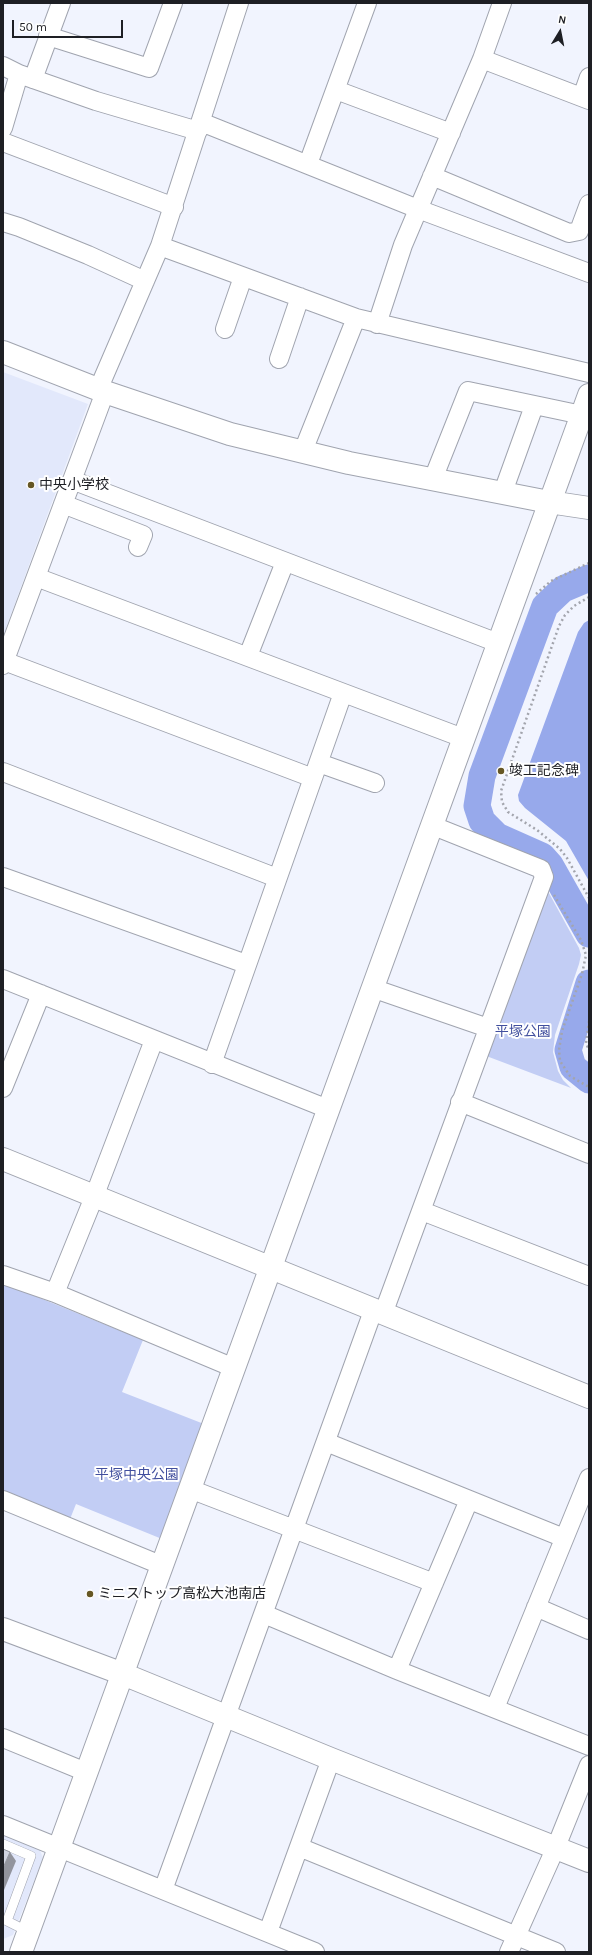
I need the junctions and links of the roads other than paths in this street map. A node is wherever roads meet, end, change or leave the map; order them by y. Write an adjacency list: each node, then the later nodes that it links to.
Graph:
1 (61, 3): 6 (street)
2 (173, 3): 6 (street)
3 (239, 3): 13 (street)
4 (367, 3): 11 (street)
5 (502, 3): 7 (street)
6 (48, 36): 9 (street)
7 (482, 59): 12 (street); 15 (street)
8 (3, 66): 9 (street)
9 (26, 77): 13 (street); 14 (street)
10 (589, 77): 12 (street)
11 (336, 90): 15 (street); 17 (street)
12 (585, 99)
13 (199, 127): 17 (street); 20 (street)
14 (3, 128)
15 (451, 133): 18 (street)
16 (3, 142): 20 (street)
17 (308, 164): 21 (street)
18 (432, 176): 19 (street); 21 (street)
19 (589, 204)
20 (174, 206): 23 (street)
21 (418, 209): 24 (street); 29 (street)
22 (3, 222): 26 (street)
23 (160, 246): 25 (street); 26 (street)
24 (589, 273)
25 (243, 277): 27 (street); 30 (street)
26 (145, 281): 34 (street)
27 (300, 297): 28 (street); 32 (street)
28 (356, 318): 29 (street); 38 (street)
29 (376, 324): 33 (street)
30 (225, 329)
31 (3, 352): 34 (street)
32 (279, 359)
33 (589, 373)
34 (102, 391): 38 (street); 40 (street)
35 (589, 395): 37 (street)
36 (534, 406): 37 (street); 39 (street); 41 (street)
37 (582, 415): 42 (street)
38 (303, 451): 39 (street)
39 (433, 479): 41 (street)
40 (72, 480): 43 (street); 46 (street)
41 (503, 492): 42 (street)
42 (549, 502): 44 (street); 48 (street)
43 (63, 504): 45 (street); 47 (street)
44 (589, 508)
45 (138, 547)
46 (284, 562): 48 (street); 49 (street)
47 (36, 577): 49 (street); 50 (street)
48 (498, 644): 52 (street)
49 (248, 656): 51 (street)
50 (4, 663): 53 (street)
51 (343, 693): 52 (street); 53 (street)
52 (463, 738): 56 (street)
53 (316, 770): 55 (street); 58 (street)
54 (3, 772): 58 (street)
55 (375, 783)
56 (431, 825): 61 (street); 63 (street)
57 (3, 877): 59 (street)
58 (277, 878): 59 (street)
59 (246, 964): 65 (street)
60 (3, 979): 62 (street)
61 (372, 988): 63 (street); 68 (street)
62 (42, 994): 64 (street); 66 (street)
63 (488, 1028): 67 (street)
64 (154, 1040): 65 (street); 71 (street)
65 (212, 1064): 68 (street)
66 (3, 1088)
67 (460, 1102): 69 (street); 72 (street)
68 (328, 1110): 73 (street)
69 (589, 1154)
70 (3, 1159): 71 (street)
71 (94, 1197): 73 (street); 76 (street)
72 (422, 1211): 75 (street); 77 (street)
73 (270, 1268): 77 (street); 78 (street)
74 (3, 1275): 76 (street)
75 (589, 1276)
76 (55, 1293): 78 (street)
77 (378, 1313): 79 (street); 80 (street)
78 (234, 1368): 82 (street)
79 (589, 1397)
80 (326, 1442): 84 (street); 86 (street)
81 (589, 1478): 85 (street)
82 (190, 1489): 86 (street); 88 (street)
83 (3, 1500): 88 (street)
84 (469, 1500): 87 (street); 89 (street)
85 (584, 1508): 87 (street)
86 (294, 1531): 89 (street); 91 (street)
87 (564, 1538): 90 (street)
88 (163, 1566): 95 (street)
89 (434, 1583): 94 (street)
90 (536, 1608): 93 (street); 96 (street)
91 (264, 1614): 94 (street); 97 (street)
92 (3, 1629): 95 (street)
93 (589, 1630)
94 (397, 1670): 96 (street)
95 (123, 1674): 97 (street); 102 (street)
96 (495, 1708): 99 (street)
97 (227, 1715): 100 (street); 109 (street)
98 (3, 1738): 102 (street)
99 (589, 1746)
100 (331, 1759): 105 (street); 106 (street)
101 (589, 1765): 106 (street)
102 (86, 1772): 107 (street)
103 (3, 1825): 107 (street)
104 (3, 1844): 110 (lane)
105 (299, 1847): 111 (street); 112 (street)
106 (556, 1847): 108 (street); 112 (street)
107 (58, 1848): 109 (street); 110 (street)
108 (589, 1861)
109 (164, 1890): 111 (street)
110 (28, 1932): 113 (street)
111 (268, 1932): 114 (street)
112 (516, 1936): 115 (street); 116 (street)
113 (21, 1952)
114 (315, 1952)
115 (509, 1952)
116 (556, 1952)

